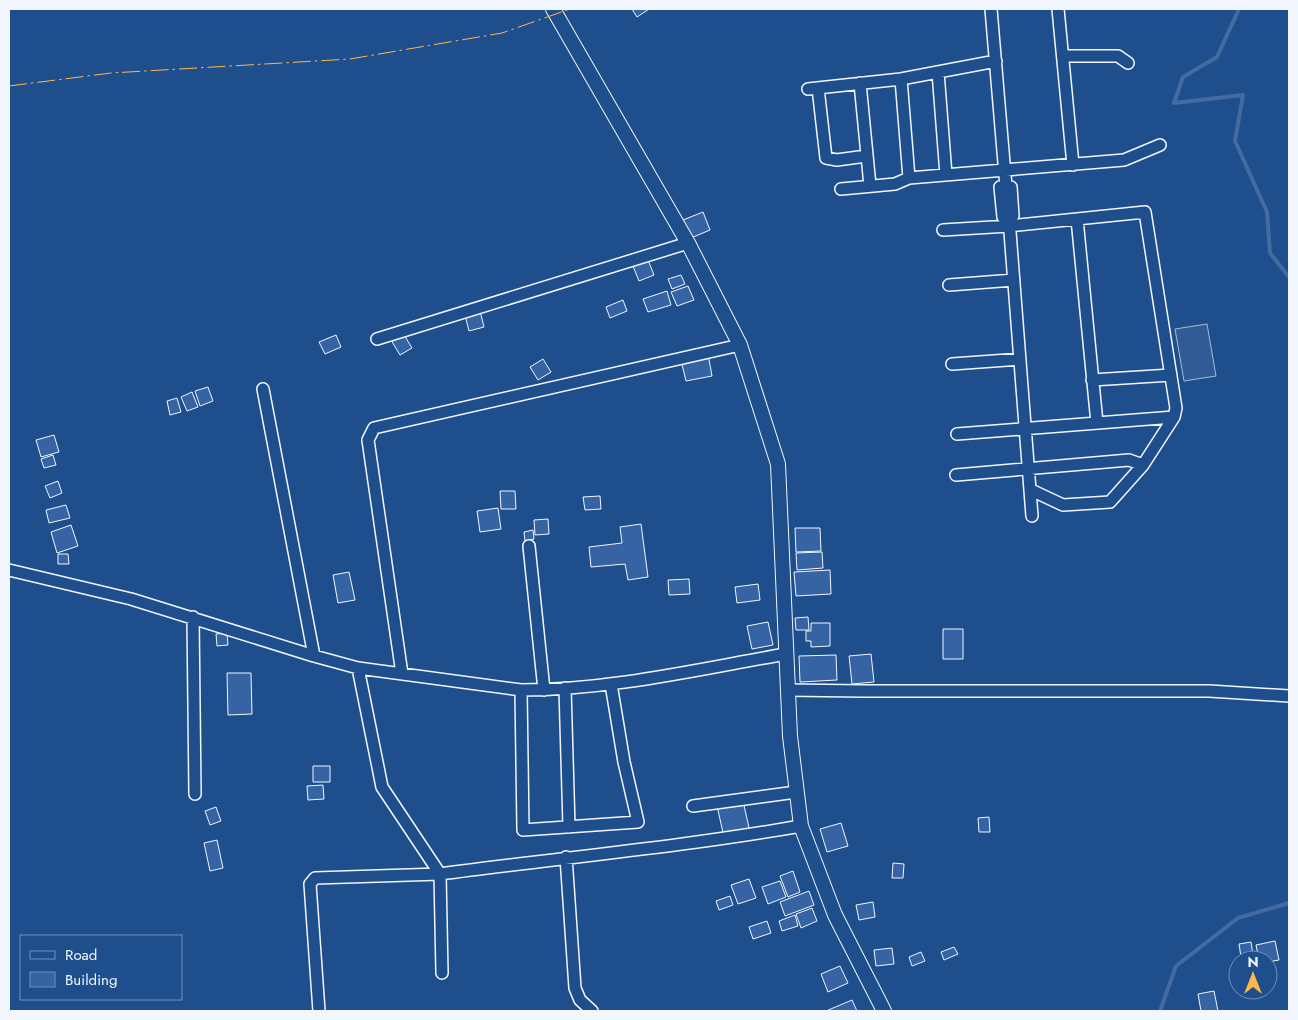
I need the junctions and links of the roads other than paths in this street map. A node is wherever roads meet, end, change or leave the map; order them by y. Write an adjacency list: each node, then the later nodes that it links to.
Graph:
1 (553, 9): 21 (street)
2 (991, 9): 5 (street)
3 (1058, 9): 4 (street)
4 (1062, 56): 6 (street); 12 (street)
5 (996, 61): 7 (street); 13 (street)
6 (1128, 63)
7 (938, 72): 8 (street); 14 (street)
8 (901, 79): 9 (street); 15 (street)
9 (860, 83): 11 (street); 11 (street)
10 (1160, 145): 12 (street)
11 (866, 156): 16 (street)
12 (1073, 165): 13 (street)
13 (1005, 170): 14 (street); 19 (street)
14 (946, 175): 15 (street)
15 (909, 178): 16 (street)
16 (870, 186): 17 (street)
17 (841, 189)
18 (1077, 219): 19 (street); 28 (street); 29 (street)
19 (1009, 223): 20 (street); 22 (street)
20 (944, 230)
21 (688, 243): 24 (street); 25 (street)
22 (1014, 280): 23 (street); 26 (street)
23 (949, 285)
24 (377, 339)
25 (740, 345): 43 (street); 46 (street)
26 (1020, 359): 27 (street); 33 (street)
27 (952, 364)
28 (1171, 375): 29 (street); 31 (street)
29 (1092, 380): 32 (street)
30 (263, 389): 44 (street)
31 (1174, 417): 32 (street); 35 (street)
32 (1097, 423): 33 (street)
33 (1026, 429): 34 (street); 36 (street)
34 (957, 434)
35 (1143, 465): 36 (street); 38 (street)
36 (1029, 469): 37 (street); 38 (street)
37 (956, 475)
38 (1031, 490): 39 (street)
39 (1032, 516)
40 (529, 546): 50 (street)
41 (9, 570): 42 (street)
42 (193, 617): 44 (street); 54 (street)
43 (786, 654): 47 (street); 51 (street)
44 (314, 656): 45 (street)
45 (358, 668): 46 (street); 59 (street)
46 (402, 674): 49 (street)
47 (611, 684): 48 (street); 57 (street)
48 (566, 688): 50 (street); 57 (street)
49 (521, 690): 50 (street); 57 (street)
50 (544, 690)
51 (788, 690): 52 (street); 53 (street)
52 (1289, 696)
53 (796, 792): 55 (street); 56 (street)
54 (195, 794)
55 (693, 806)
56 (801, 826): 58 (street); 63 (street)
57 (568, 827)
58 (566, 857): 59 (street); 62 (street)
59 (440, 874): 60 (street); 61 (street)
60 (442, 973)
61 (319, 1011)
62 (592, 1011)
63 (884, 1011)

